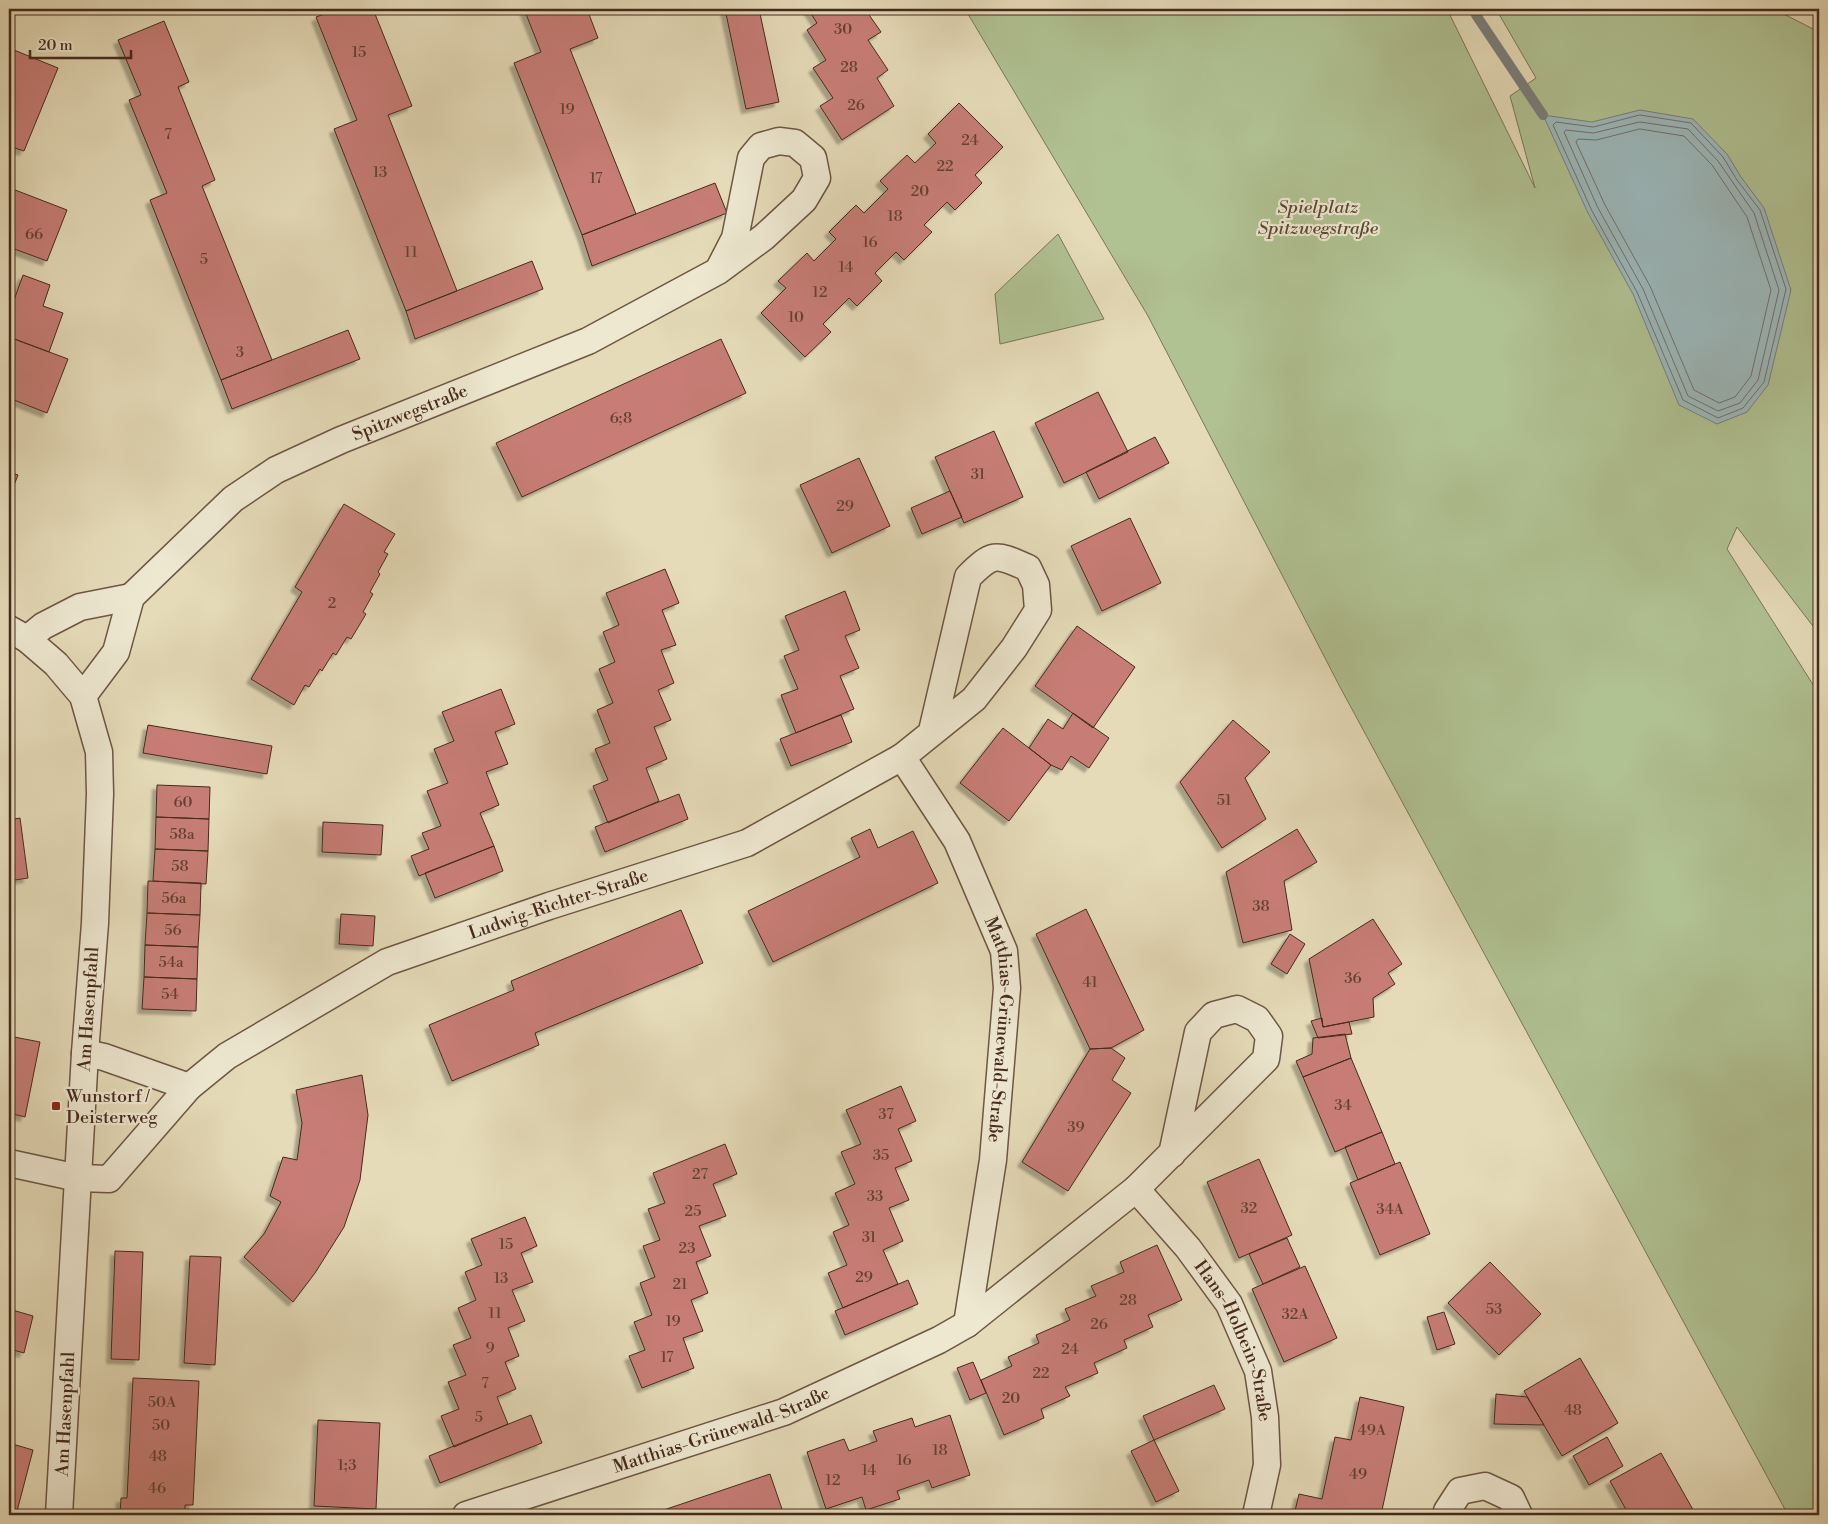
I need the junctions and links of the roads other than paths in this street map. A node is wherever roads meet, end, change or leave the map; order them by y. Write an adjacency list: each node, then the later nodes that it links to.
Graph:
1 (718, 270): 1 (street, Spitzwegstraße); 2 (street, Spitzwegstraße)
2 (131, 597): 3 (street); 4 (street)
3 (18, 634): 4 (street, Am Hasenpfahl)
4 (83, 696): 7 (street, Am Hasenpfahl)
5 (932, 731): 5 (street, Ludwig-Richter-Straße); 6 (street, Ludwig-Richter-Straße)
6 (902, 757): 8 (street, Ludwig-Richter-Straße); 13 (street, Matthias-Grünewald-Straße)
7 (84, 1053): 8 (street); 11 (street, Am Hasenpfahl)
8 (189, 1087): 11 (street, Ludwig-Richter-Straße)
9 (1172, 1154): 9 (street, Matthias-Grünewald-Straße); 12 (street, Matthias-Grünewald-Straße)
10 (9, 1163): 11 (street)
11 (78, 1178): 14 (street, Am Hasenpfahl)
12 (1136, 1189): 13 (street, Matthias-Grünewald-Straße); 16 (street, Hans-Holbein-Straße)
13 (967, 1324): 15 (street, Matthias-Grünewald-Straße)
14 (59, 1515)
15 (466, 1515)
16 (1256, 1515)
17 (1446, 1515): 18 (street)
18 (1520, 1515)

